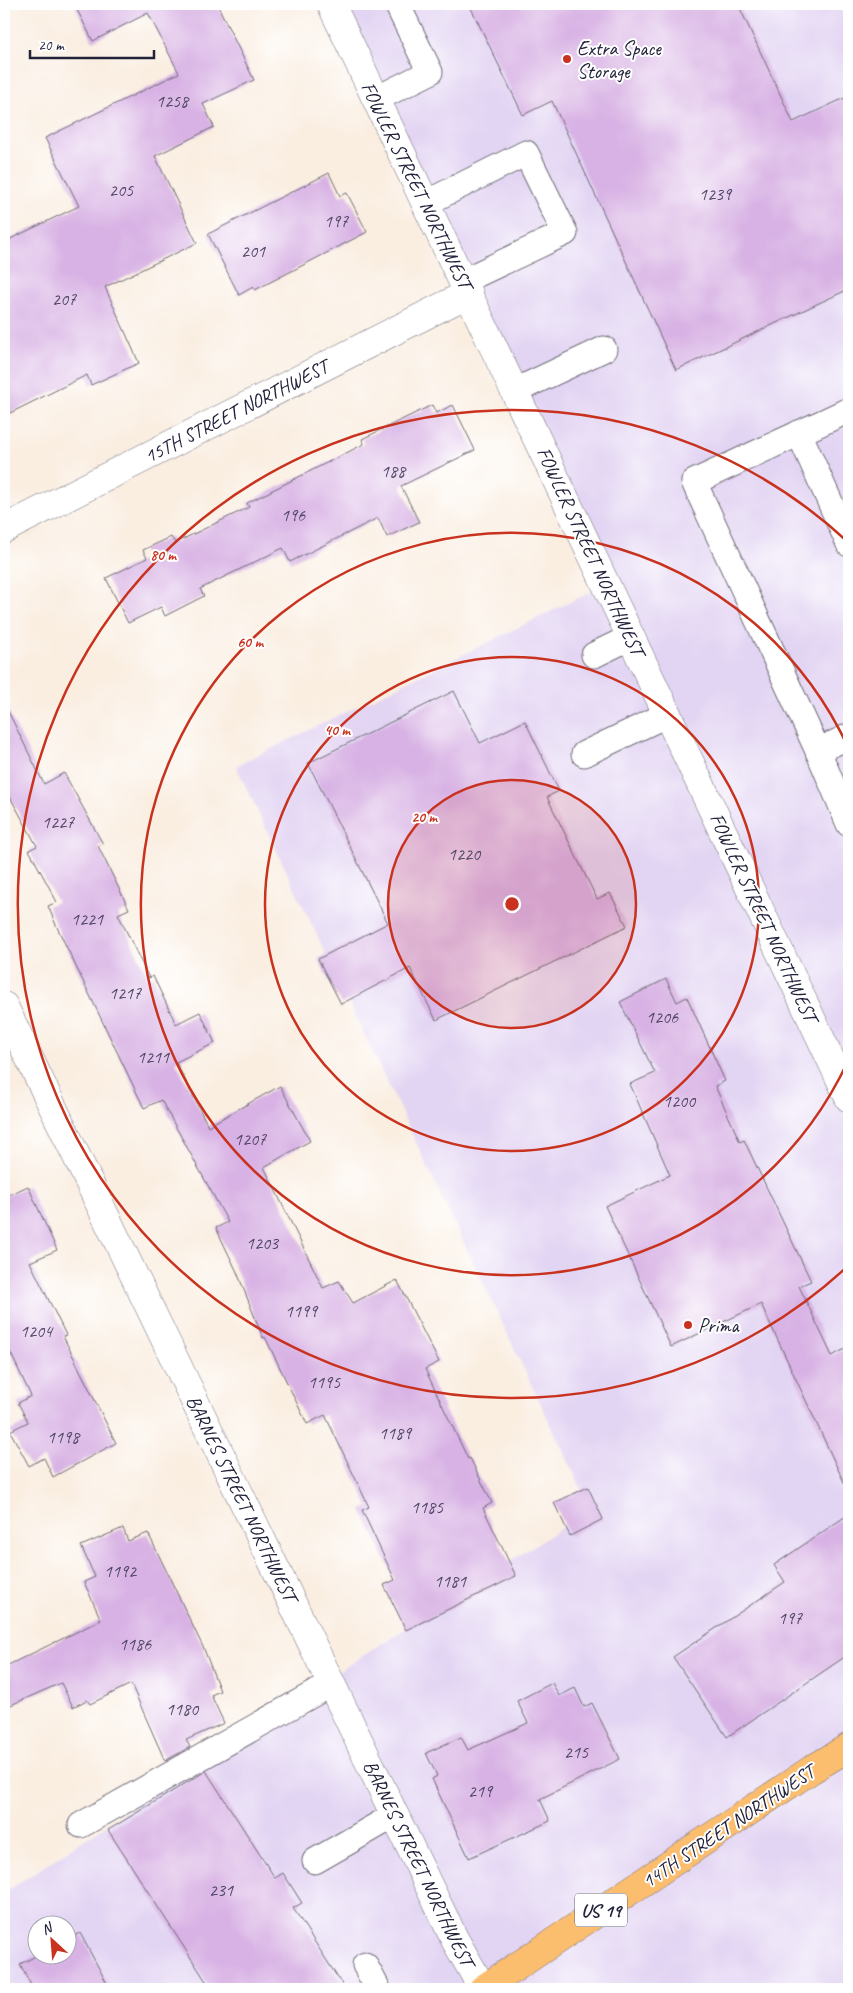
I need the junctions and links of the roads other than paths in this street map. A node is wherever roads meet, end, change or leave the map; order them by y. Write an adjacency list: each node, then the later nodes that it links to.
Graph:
1 (331, 4): 3 (street, FOWLER STREET NORTHWEST)
2 (397, 4): 3 (lane)
3 (376, 98): 4 (street, FOWLER STREET NORTHWEST)
4 (426, 203): 5 (street, FOWLER STREET NORTHWEST); 5 (lane)
5 (466, 287): 7 (street, FOWLER STREET NORTHWEST); 10 (street, 15TH STREET NORTHWEST)
6 (604, 348): 7 (lane)
7 (515, 391): 12 (street, FOWLER STREET NORTHWEST)
8 (849, 410): 9 (lane)
9 (799, 433): 11 (lane); 16 (lane)
10 (4, 529)
11 (849, 544)
12 (631, 637): 13 (lane); 14 (street, FOWLER STREET NORTHWEST)
13 (594, 655)
14 (668, 714): 17 (lane); 20 (street, FOWLER STREET NORTHWEST)
15 (849, 736): 16 (lane)
16 (818, 751): 18 (lane)
17 (584, 754)
18 (849, 824)
19 (4, 1006): 21 (street, BARNES STREET NORTHWEST)
20 (849, 1098)
21 (331, 1684): 23 (street, BARNES STREET NORTHWEST); 24 (lane)
22 (849, 1747): 28 (main road, 14TH STREET NORTHWEST / US 19)
23 (394, 1815): 25 (lane); 28 (street, BARNES STREET NORTHWEST)
24 (81, 1825)
25 (315, 1861)
26 (365, 1965): 27 (lane)
27 (378, 1989)
28 (483, 1989)

